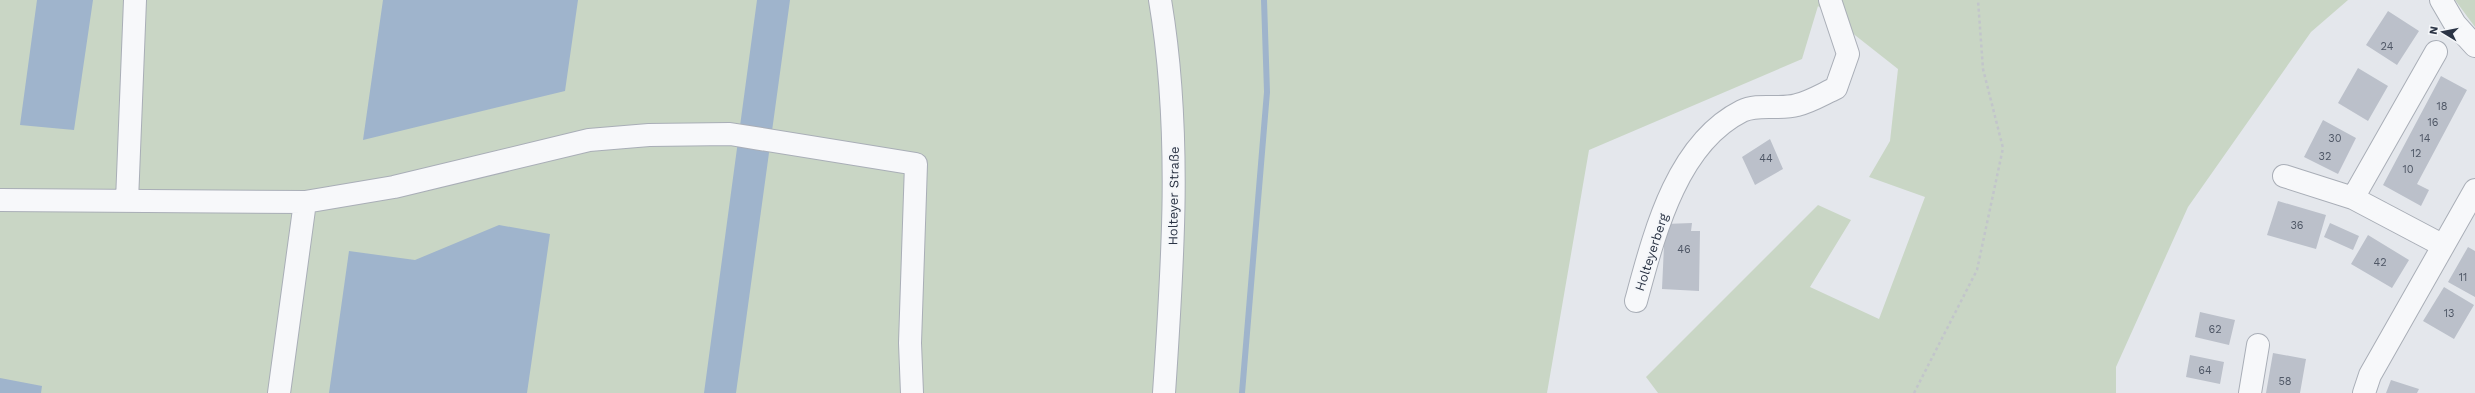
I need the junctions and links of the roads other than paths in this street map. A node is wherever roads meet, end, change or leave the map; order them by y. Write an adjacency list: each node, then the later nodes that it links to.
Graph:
1 (135, 0): 11 (street)
2 (1160, 0): 18 (street, Holteyer Straße)
3 (1830, 0): 14 (street, Holteyerberg)
4 (2441, 0): 5 (street)
5 (2475, 46)
6 (2436, 52): 9 (street)
7 (2284, 176): 9 (street)
8 (2475, 190): 13 (street)
9 (2353, 198): 13 (street)
10 (0, 200): 11 (street)
11 (127, 201): 12 (street)
12 (305, 202): 16 (street); 17 (street)
13 (2442, 245): 20 (street)
14 (1636, 301)
15 (2258, 345): 19 (street)
16 (279, 393)
17 (912, 393)
18 (1164, 393)
19 (2250, 393)
20 (2364, 393)

